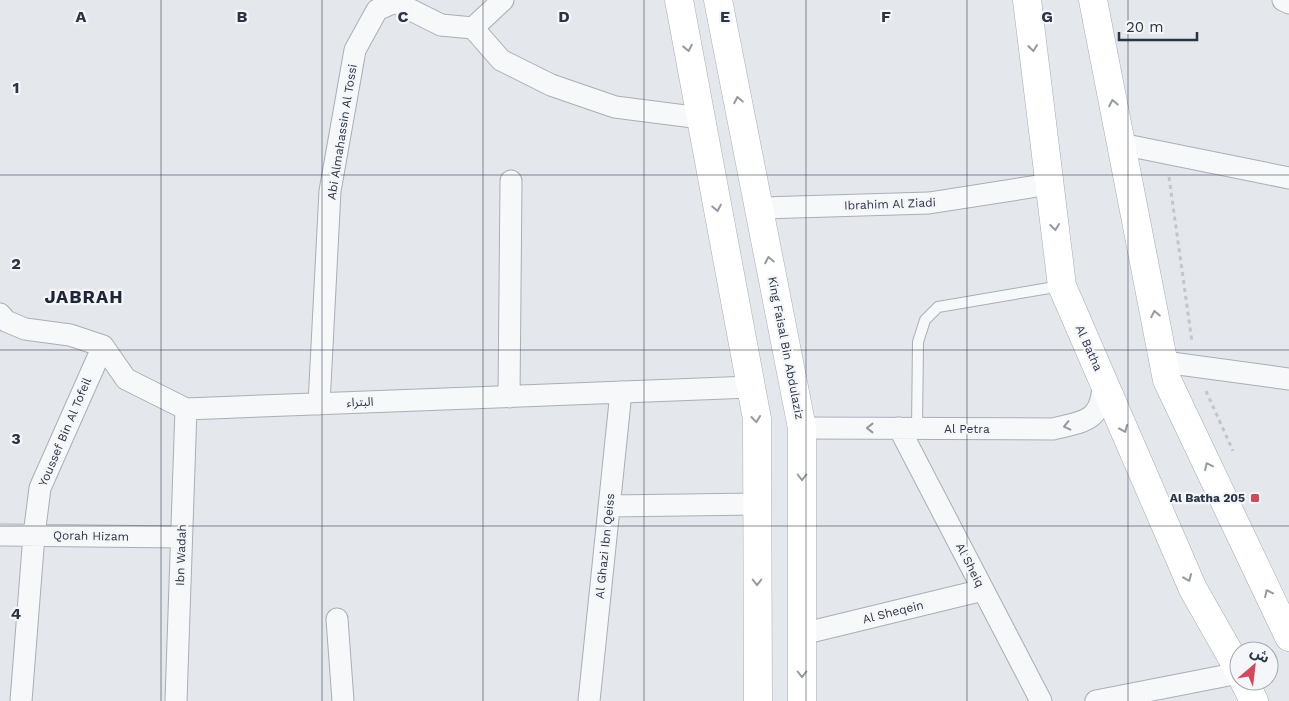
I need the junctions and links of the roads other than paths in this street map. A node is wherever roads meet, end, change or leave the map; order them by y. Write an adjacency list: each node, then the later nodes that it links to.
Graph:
1 (503, 0): 8 (street)
2 (679, 0): 9 (street, one-way to 9)
3 (718, 0): 14 (street, King Faisal Bin Abdulaziz, one-way to 3)
4 (1027, 0): 13 (street, Al Batha, one-way to 13)
5 (1093, 0): 10 (street, one-way to 5)
6 (1283, 0): 7 (street)
7 (1289, 3)
8 (473, 28): 9 (street); 24 (street, Abi Almahassin Al Tossi)
9 (701, 118): 21 (street, one-way to 21)
10 (1121, 144): 11 (street); 18 (street, one-way to 10)
11 (1289, 178)
12 (511, 180): 23 (street)
13 (1050, 184): 14 (street, Ibrahim Al Ziadi); 15 (street, Al Batha, one-way to 15)
14 (758, 208): 26 (street, King Faisal Bin Abdulaziz, one-way to 14)
15 (1062, 286): 20 (street, Al Batha); 27 (lane)
16 (0, 314): 17 (street)
17 (102, 346): 25 (street, البتراء); 31 (street, Youssef Bin Al Tofeil)
18 (1164, 362): 19 (street); 36 (street, one-way to 18)
19 (1289, 379)
20 (1103, 380): 27 (street, Al Petra, one-way to 27); 37 (street, Al Batha, one-way to 37)
21 (750, 387): 22 (street, البتراء); 28 (street, one-way to 28)
22 (621, 392): 23 (street, البتراء); 29 (street, Al Ghazi Ibn Qeiss)
23 (509, 396): 24 (street, البتراء)
24 (319, 404): 25 (street, البتراء)
25 (186, 409): 32 (street, Ibn Wadah)
26 (802, 428): 27 (street, Al Petra, one-way to 26); 35 (street, King Faisal Bin Abdulaziz, one-way to 35)
27 (908, 428): 33 (street, Al Sheiq)
28 (757, 504): 29 (street); 43 (street, one-way to 43)
29 (609, 506): 42 (street, Al Ghazi Ibn Qeiss)
30 (0, 535): 31 (street, Qorah Hizam)
31 (34, 535): 32 (street, Qorah Hizam); 39 (street, Youssef Bin Al Tofeil)
32 (182, 537): 40 (street, Ibn Wadah)
33 (983, 590): 35 (street, Al Sheqein); 45 (street, Al Sheiq)
34 (337, 619): 41 (street)
35 (802, 634): 44 (street, King Faisal Bin Abdulaziz, one-way to 44)
36 (1289, 637)
37 (1229, 654)
38 (1229, 674): 46 (street)
39 (21, 701)
40 (176, 701)
41 (343, 701)
42 (589, 701)
43 (758, 701)
44 (802, 701)
45 (1041, 701)
46 (1096, 701)

